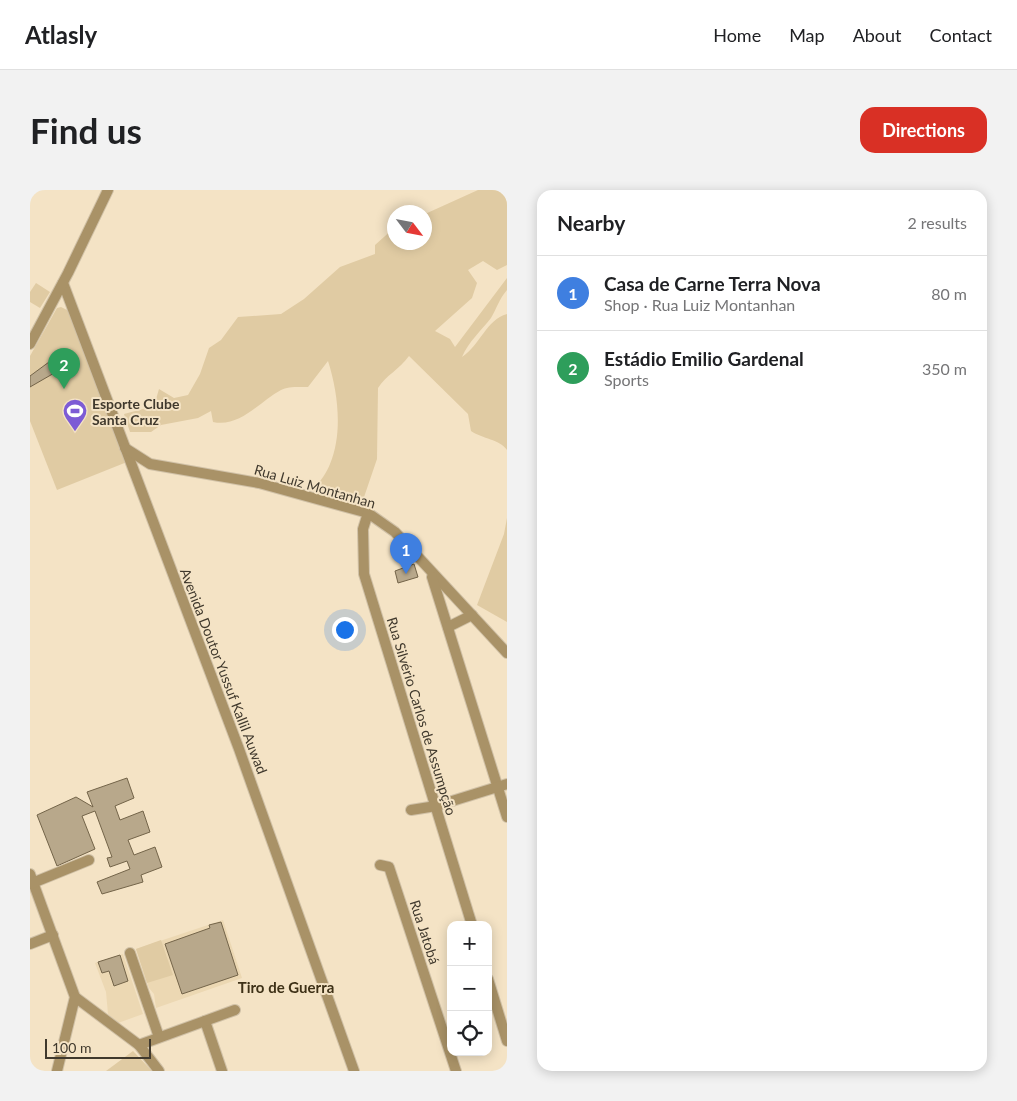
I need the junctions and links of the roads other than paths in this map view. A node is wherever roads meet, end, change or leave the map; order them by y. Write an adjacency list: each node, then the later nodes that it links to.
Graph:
1 (108, 190): 2 (street)
2 (63, 283): 3 (street); 4 (street, Avenida Doutor Yussuf Kallil Auwad)
3 (30, 344)
4 (124, 447): 5 (street, Rua Luiz Montanhan); 31 (street, Avenida Doutor Yussuf Kallil Auwad)
5 (368, 513): 6 (street, Rua Luiz Montanhan); 11 (street, Rua Silvério Carlos de Assumpção)
6 (431, 574): 7 (street, Rua Luiz Montanhan); 8 (street)
7 (472, 615): 8 (street); 9 (street, Rua Luiz Montanhan)
8 (448, 627): 10 (street)
9 (507, 653)
10 (502, 785): 11 (street); 13 (street)
11 (436, 806): 12 (street); 17 (street, Rua Silvério Carlos de Assumpção)
12 (411, 810)
13 (507, 817)
14 (90, 860): 16 (street)
15 (380, 865): 32 (street, Rua Jatobá)
16 (31, 880): 18 (street)
17 (471, 921)
18 (53, 936): 19 (street); 22 (street)
19 (30, 944)
20 (130, 953): 25 (street)
21 (492, 992): 26 (street)
22 (76, 997): 27 (street); 28 (street)
23 (235, 1010): 24 (street)
24 (206, 1021): 25 (street); 30 (street)
25 (159, 1037): 27 (street)
26 (507, 1041)
27 (139, 1044): 29 (street)
28 (57, 1071)
29 (159, 1071)
30 (222, 1071)
31 (354, 1071)
32 (456, 1071)

